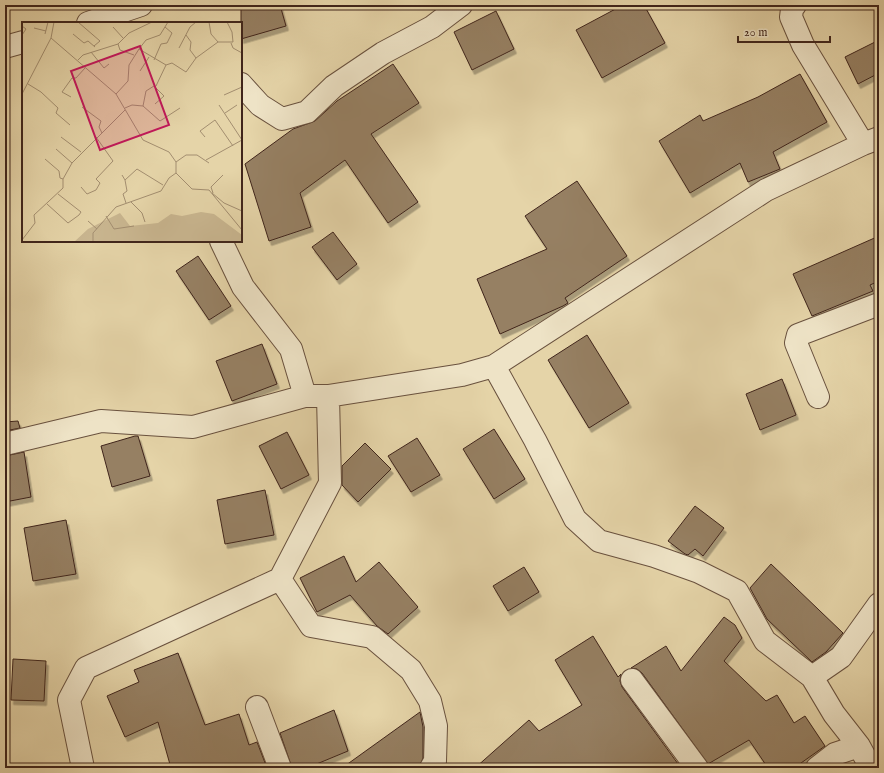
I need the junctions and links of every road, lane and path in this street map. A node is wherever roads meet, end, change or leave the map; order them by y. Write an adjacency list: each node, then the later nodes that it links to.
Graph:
1 (142, 5): 4 (street); 5 (street)
2 (461, 5): 8 (street)
3 (795, 5): 9 (street)
4 (91, 22)
5 (147, 22)
6 (22, 42): 7 (street)
7 (5, 47)
8 (242, 85)
9 (871, 141): 12 (street)
10 (221, 242): 13 (street)
11 (879, 304): 15 (street)
12 (494, 366): 14 (street); 19 (street)
13 (305, 396): 14 (street); 16 (street)
14 (328, 396): 17 (street)
15 (818, 396)
16 (5, 444)
17 (280, 579): 23 (street); 25 (street)
18 (879, 604): 19 (street)
19 (812, 677): 22 (street)
20 (632, 680): 26 (street)
21 (257, 707): 24 (street)
22 (859, 746): 27 (street); 28 (street)
23 (83, 768)
24 (280, 768)
25 (431, 768)
26 (697, 768)
27 (817, 768)
28 (871, 768)

